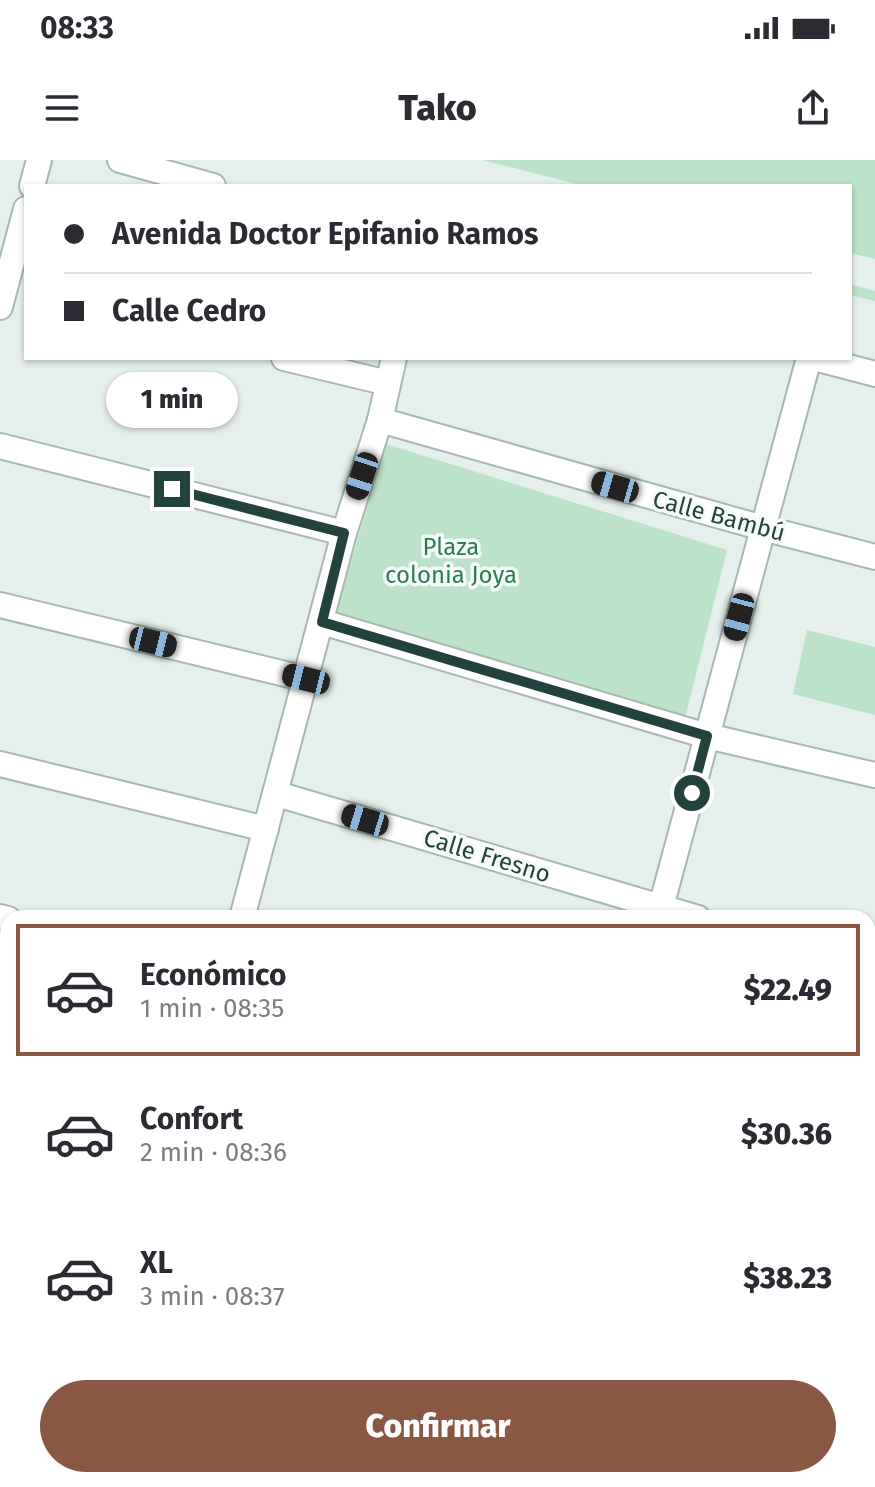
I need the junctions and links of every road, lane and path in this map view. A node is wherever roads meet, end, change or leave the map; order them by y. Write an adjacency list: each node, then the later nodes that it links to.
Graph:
1 (39, 160): 3 (street)
2 (120, 160): 4 (street)
3 (33, 184)
4 (206, 184)
5 (24, 219): 6 (street)
6 (8, 295)
7 (292, 360): 12 (street)
8 (394, 360): 12 (street)
9 (811, 360): 15 (street)
10 (820, 360): 11 (street)
11 (875, 374)
12 (388, 383): 13 (street)
13 (380, 420): 15 (street, Calle Bambú); 16 (street)
14 (0, 446): 16 (street)
15 (763, 528): 17 (street, Calle Bambú); 21 (street)
16 (344, 533): 19 (street)
17 (875, 557)
18 (0, 605): 20 (street)
19 (322, 622): 20 (street); 21 (street)
20 (306, 679): 24 (street)
21 (707, 736): 23 (street); 28 (street)
22 (0, 764): 25 (street)
23 (875, 775)
24 (277, 794): 25 (street); 27 (street, Calle Fresno)
25 (266, 829): 26 (street)
26 (244, 910)
27 (650, 910)
28 (661, 910)

